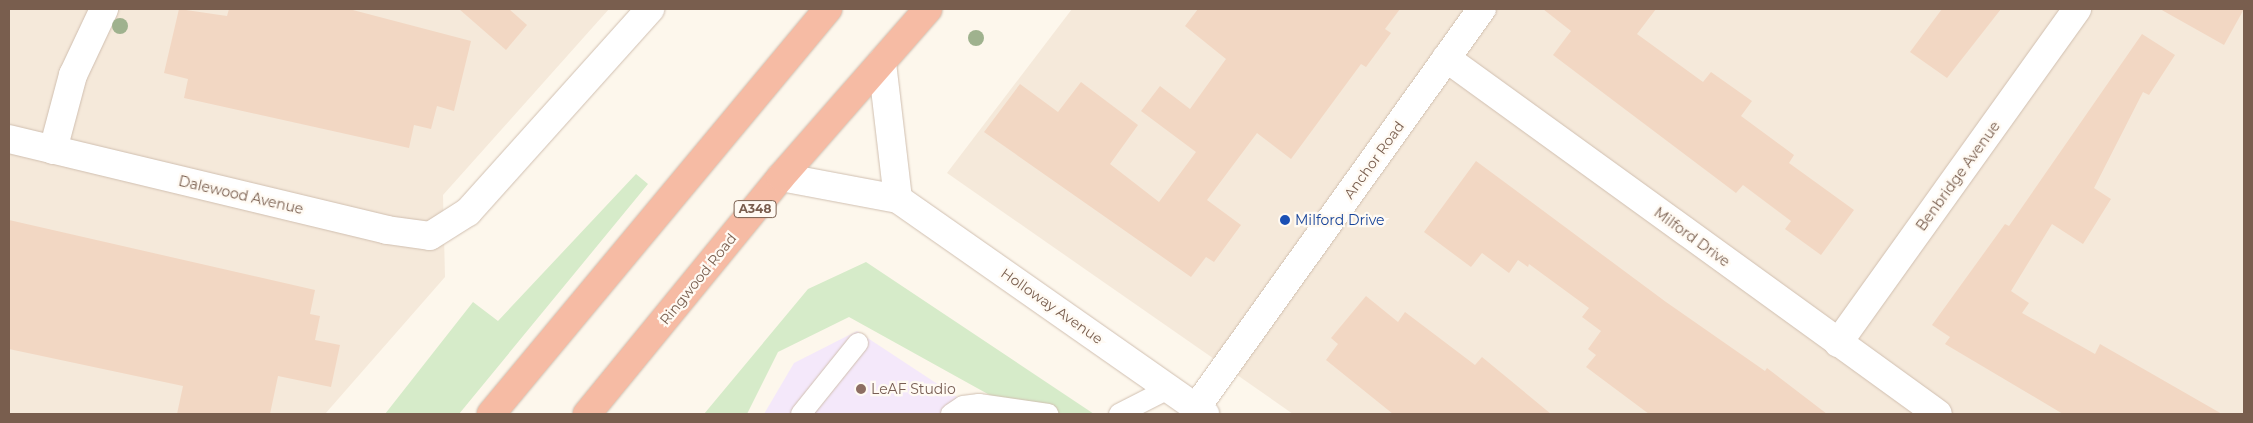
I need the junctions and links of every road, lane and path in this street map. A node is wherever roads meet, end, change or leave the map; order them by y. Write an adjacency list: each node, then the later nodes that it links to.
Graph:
1 (104, 9): 10 (street)
2 (650, 9): 10 (street, Dalewood Avenue)
3 (828, 9): 17 (highway)
4 (928, 9): 8 (highway, Ringwood Road / A348)
5 (1482, 9): 7 (street, Anchor Road)
6 (2077, 9): 13 (street, Benbridge Avenue)
7 (1446, 58): 13 (street, Milford Drive); 16 (street, Anchor Road)
8 (882, 62): 11 (highway, Ringwood Road / A348); 12 (street)
9 (9, 139): 10 (street, Dalewood Avenue)
10 (53, 150)
11 (781, 177): 12 (street, Holloway Avenue); 18 (highway, Ringwood Road / A348)
12 (898, 199): 15 (street, Holloway Avenue)
13 (1838, 342): 23 (street, Milford Drive)
14 (858, 343): 19 (lane)
15 (1168, 389): 16 (street, Holloway Avenue); 22 (lane)
16 (1200, 411)
17 (490, 414)
18 (587, 414)
19 (801, 414)
20 (951, 414): 21 (lane)
21 (1048, 414)
22 (1120, 414)
23 (1938, 414)

